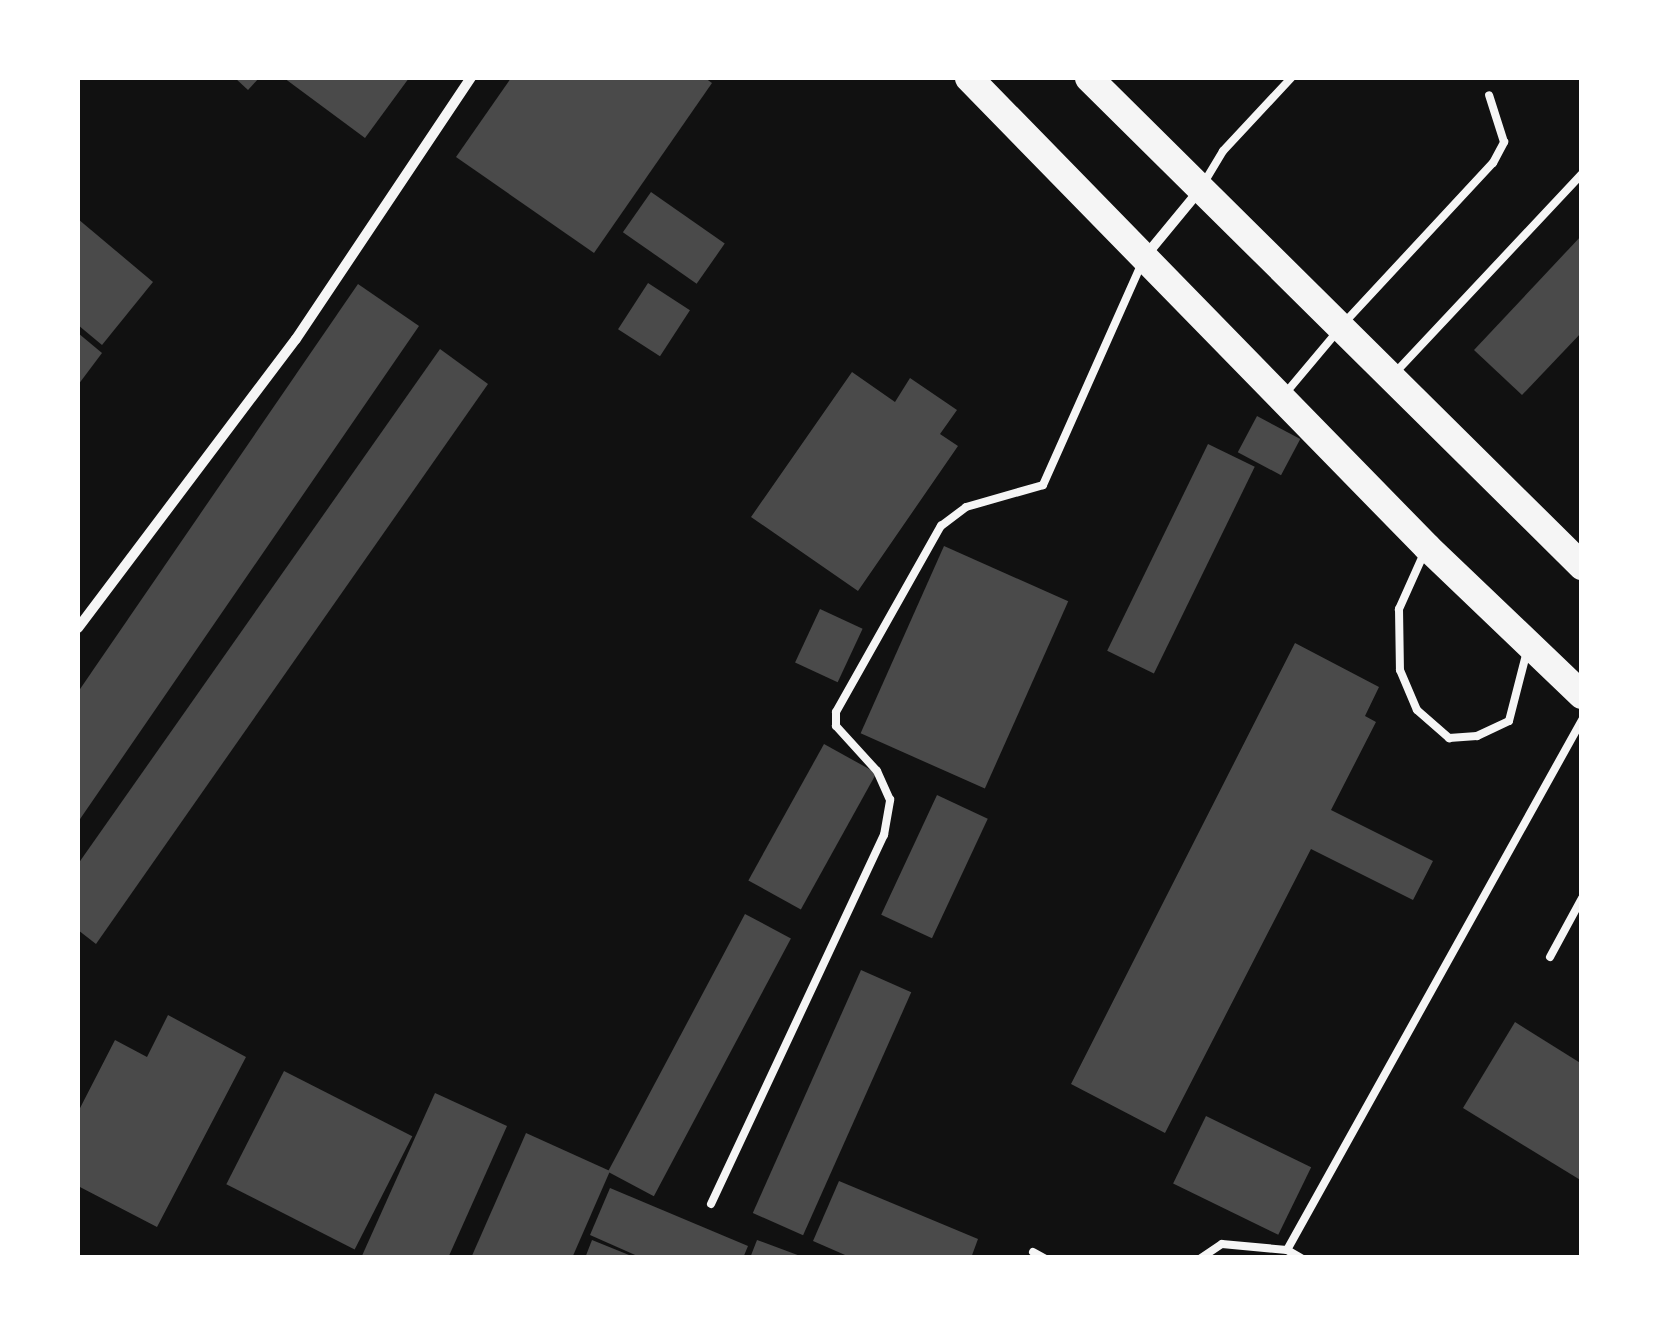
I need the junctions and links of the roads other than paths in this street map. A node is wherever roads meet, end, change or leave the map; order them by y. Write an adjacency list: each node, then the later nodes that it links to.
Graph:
1 (471, 78): 14 (street)
2 (969, 78): 8 (highway)
3 (1089, 78): 7 (highway)
4 (1291, 78): 7 (lane)
5 (1489, 96): 9 (lane)
6 (1582, 174): 10 (lane)
7 (1199, 191): 8 (street); 9 (highway)
8 (1146, 255): 11 (highway); 20 (lane)
9 (1339, 329): 10 (highway); 11 (lane)
10 (1391, 378): 13 (highway)
11 (1284, 396): 12 (highway)
12 (1427, 547): 15 (highway); 15 (lane)
13 (1582, 566)
14 (78, 628)
15 (1528, 645): 16 (highway)
16 (1582, 695)
17 (1582, 720): 21 (lane)
18 (1582, 898): 19 (lane)
19 (1550, 958)
20 (711, 1204)
21 (1287, 1250): 24 (lane); 25 (lane)
22 (1033, 1252): 23 (lane)
23 (1044, 1258)
24 (1200, 1258)
25 (1302, 1258)

